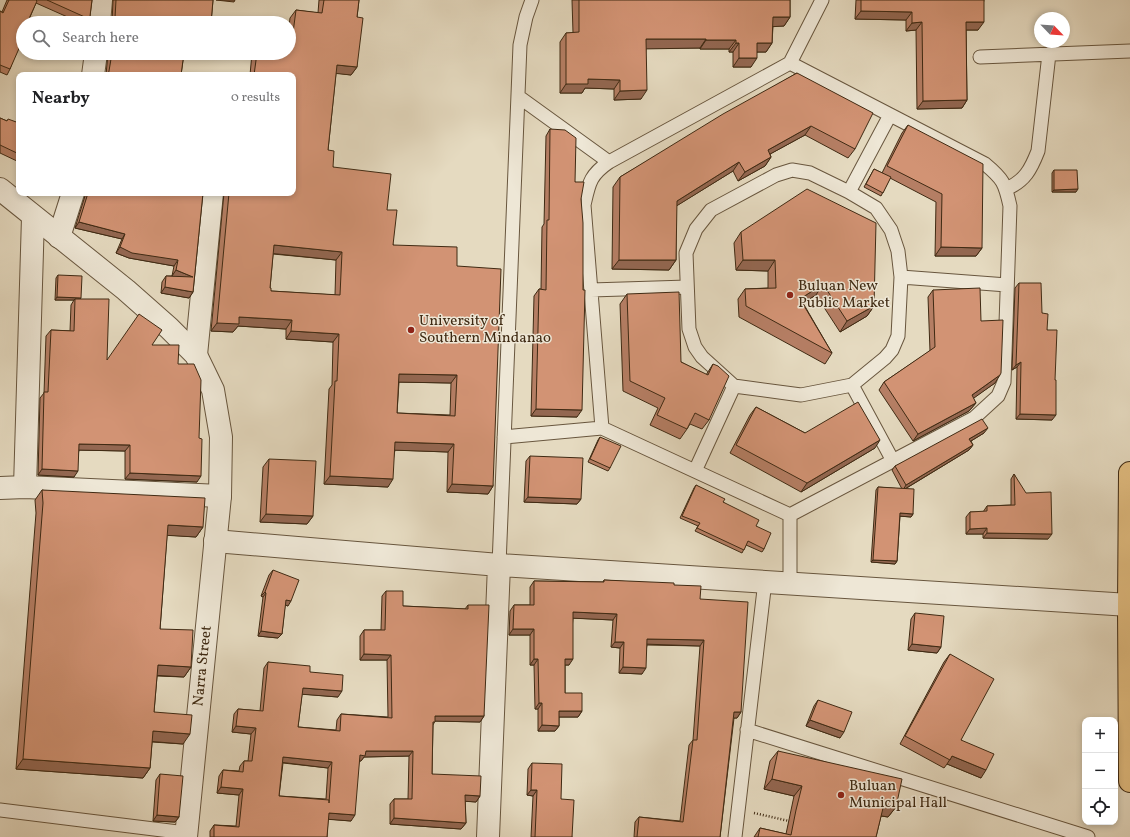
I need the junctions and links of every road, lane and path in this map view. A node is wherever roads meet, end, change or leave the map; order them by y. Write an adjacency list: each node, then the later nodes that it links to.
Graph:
1 (101, 0): 4 (street)
2 (532, 0): 11 (lane)
3 (822, 0): 9 (lane)
4 (100, 16)
5 (1130, 51): 6 (lane)
6 (1049, 54): 7 (lane); 15 (lane)
7 (980, 57)
8 (95, 60): 10 (street)
9 (790, 63): 12 (lane); 13 (lane)
10 (93, 72)
11 (519, 97): 13 (lane); 29 (lane)
12 (890, 115): 15 (lane); 16 (lane)
13 (609, 162): 24 (lane)
14 (0, 189): 19 (street)
15 (1006, 189): 22 (lane)
16 (849, 192): 21 (lane); 23 (lane)
17 (72, 196): 20 (street)
18 (212, 196): 25 (street)
19 (33, 217): 20 (street); 33 (street)
20 (59, 237): 25 (street)
21 (901, 277): 22 (lane); 26 (lane)
22 (1007, 285): 30 (lane)
23 (687, 286): 24 (lane); 27 (lane)
24 (591, 290): 28 (lane)
25 (196, 355): 35 (street, Narra Street)
26 (852, 385): 27 (lane); 30 (lane)
27 (734, 386): 31 (lane)
28 (602, 428): 29 (lane); 31 (lane)
29 (504, 437): 38 (lane)
30 (892, 461): 36 (lane)
31 (695, 471): 36 (lane)
32 (1130, 473): 41 (highway)
33 (26, 487): 34 (street); 35 (street)
34 (0, 488)
35 (220, 496): 37 (street, Narra Street)
36 (790, 515): 40 (lane)
37 (215, 541): 38 (street); 47 (street, Narra Street)
38 (499, 565): 39 (street); 48 (street)
39 (765, 581): 40 (street); 42 (lane)
40 (790, 582): 41 (street)
41 (1129, 605): 43 (highway)
42 (747, 730): 44 (lane); 50 (lane)
43 (1130, 780)
44 (738, 809): 46 (path); 49 (lane)
45 (0, 810): 47 (lane)
46 (789, 821)
47 (186, 835)
48 (488, 837)
49 (735, 837)
50 (1088, 837)

